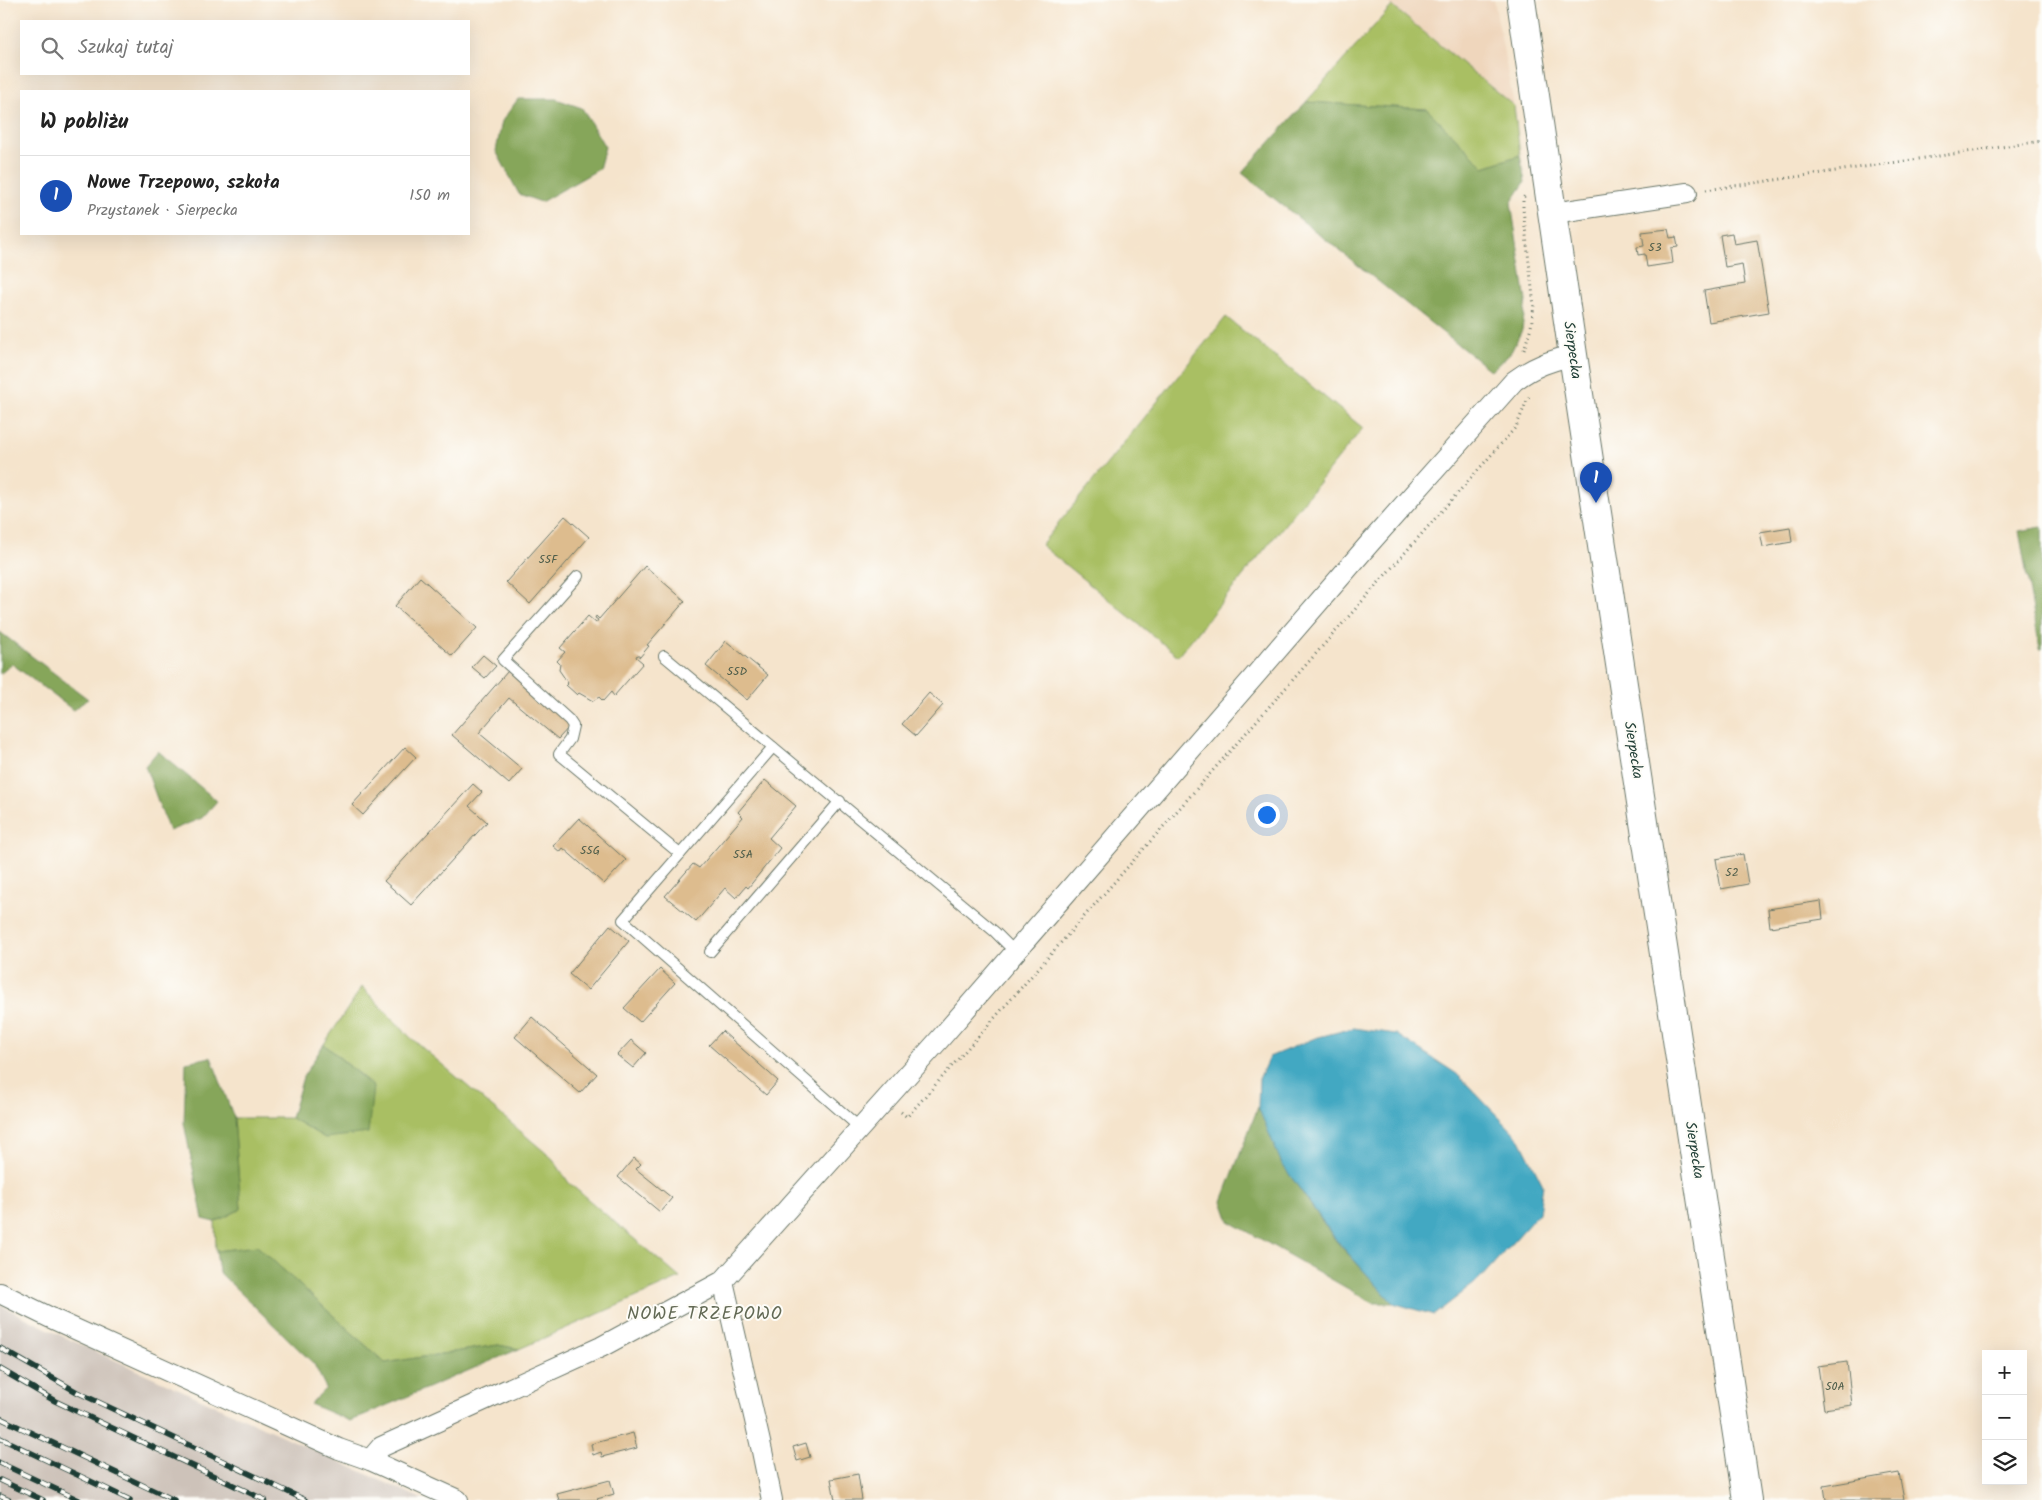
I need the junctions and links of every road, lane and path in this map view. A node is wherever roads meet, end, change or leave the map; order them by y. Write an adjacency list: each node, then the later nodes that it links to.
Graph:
1 (1521, 0): 5 (street, Sierpecka)
2 (2042, 141): 4 (path)
3 (1529, 189): 7 (path)
4 (1687, 193): 5 (street)
5 (1553, 213): 6 (street, Sierpecka)
6 (1573, 355): 14 (street); 21 (street, Sierpecka)
7 (1522, 356)
8 (578, 576): 12 (lane)
9 (664, 656): 10 (lane)
10 (773, 748): 11 (lane); 12 (lane)
11 (840, 801): 13 (lane); 14 (lane)
12 (680, 854): 15 (lane)
13 (710, 952)
14 (1014, 952): 15 (street)
15 (860, 1128): 16 (street)
16 (724, 1282): 18 (street); 20 (street)
17 (0, 1293): 18 (street)
18 (370, 1460): 19 (street)
19 (458, 1500)
20 (772, 1500)
21 (1747, 1500)

